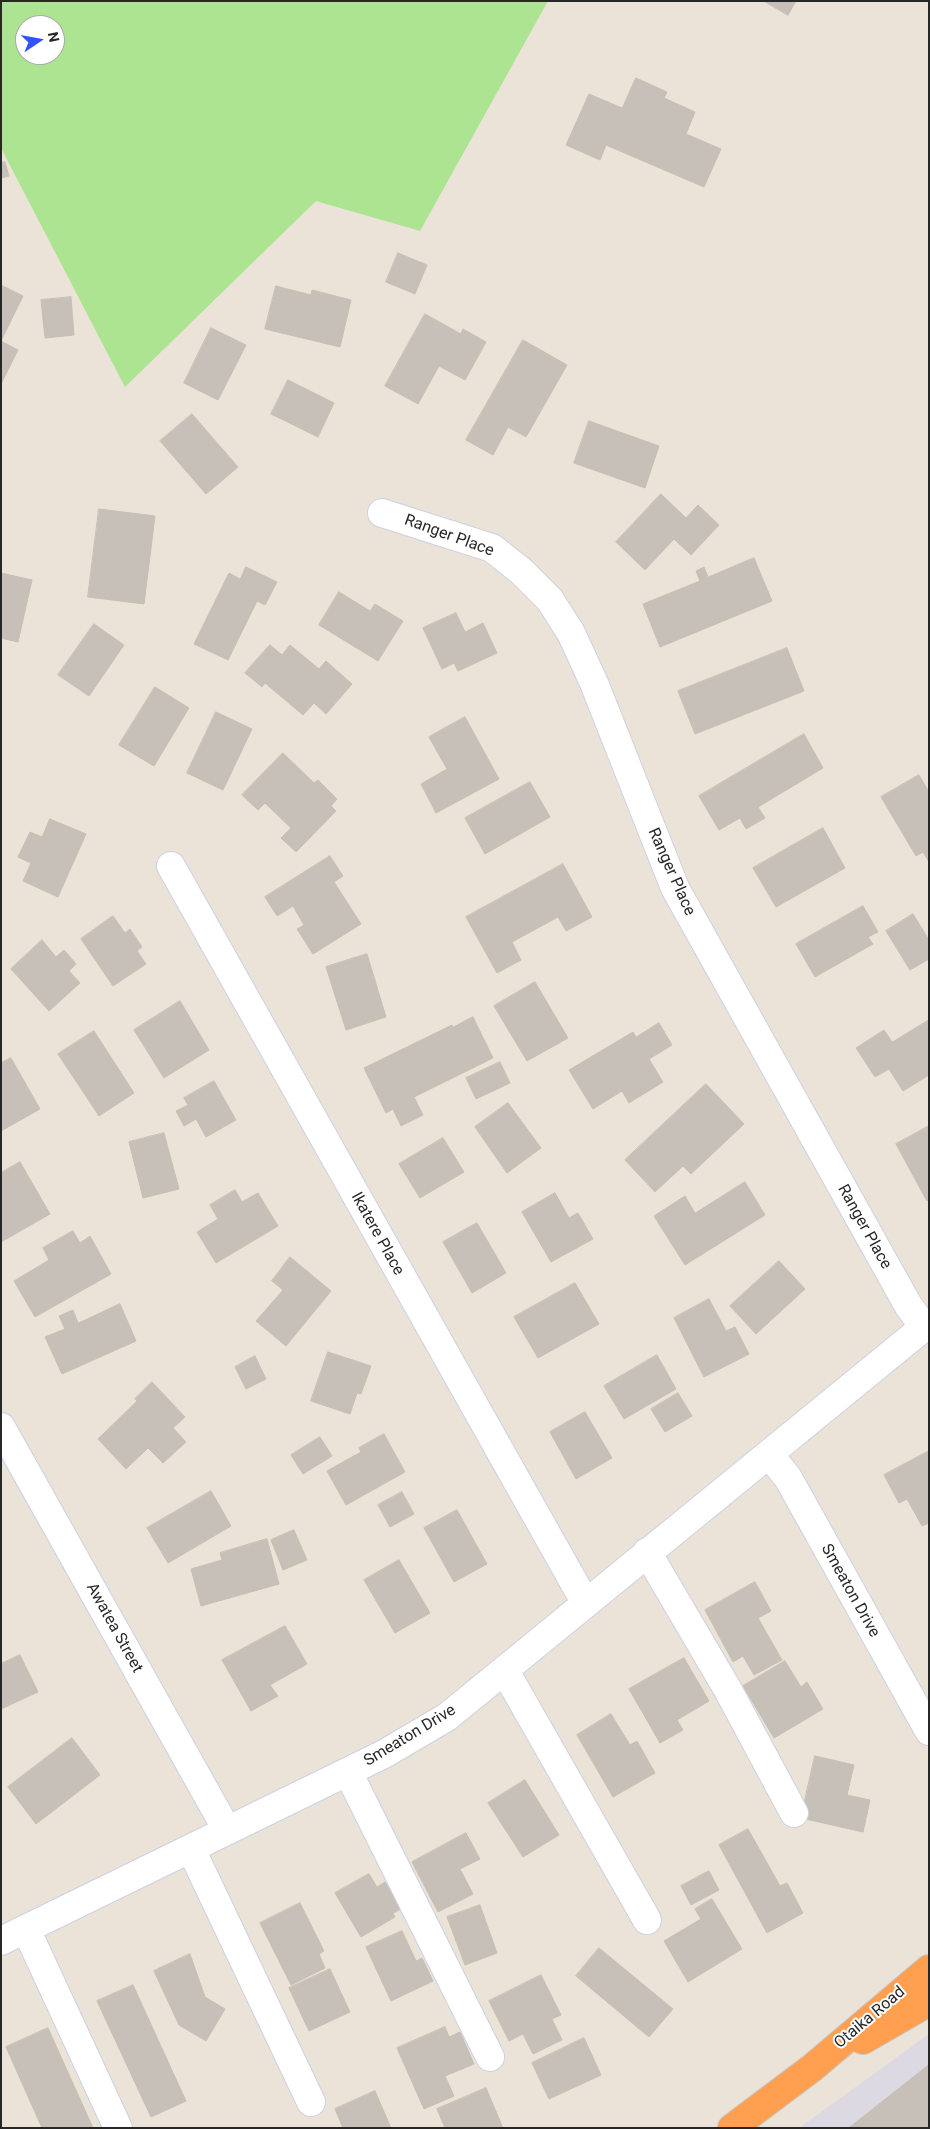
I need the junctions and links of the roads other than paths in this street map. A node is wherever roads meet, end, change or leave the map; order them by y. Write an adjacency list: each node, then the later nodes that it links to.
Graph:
1 (382, 513): 3 (street, Ranger Place)
2 (170, 866): 7 (street, Ikatere Place)
3 (926, 1325): 5 (street, Smeaton Drive)
4 (1, 1427): 12 (street, Awatea Street)
5 (769, 1454): 6 (street, Smeaton Drive); 9 (street, Smeaton Drive)
6 (647, 1552): 7 (street, Smeaton Drive); 11 (street)
7 (585, 1602): 8 (street, Smeaton Drive)
8 (505, 1671): 10 (street, Smeaton Drive); 14 (street)
9 (929, 1731)
10 (348, 1772): 12 (street, Smeaton Drive); 19 (street)
11 (794, 1813)
12 (227, 1830): 13 (street, Smeaton Drive)
13 (191, 1849): 15 (street, Smeaton Drive); 21 (street)
14 (647, 1920)
15 (26, 1929): 16 (street, Smeaton Drive); 22 (street)
16 (1, 1941)
17 (929, 1968): 20 (highway, Otaika Road)
18 (929, 2002): 20 (highway, Otaika Road)
19 (490, 2057)
20 (812, 2068): 23 (highway, Otaika Road)
21 (311, 2102)
22 (118, 2128)
23 (732, 2128)

